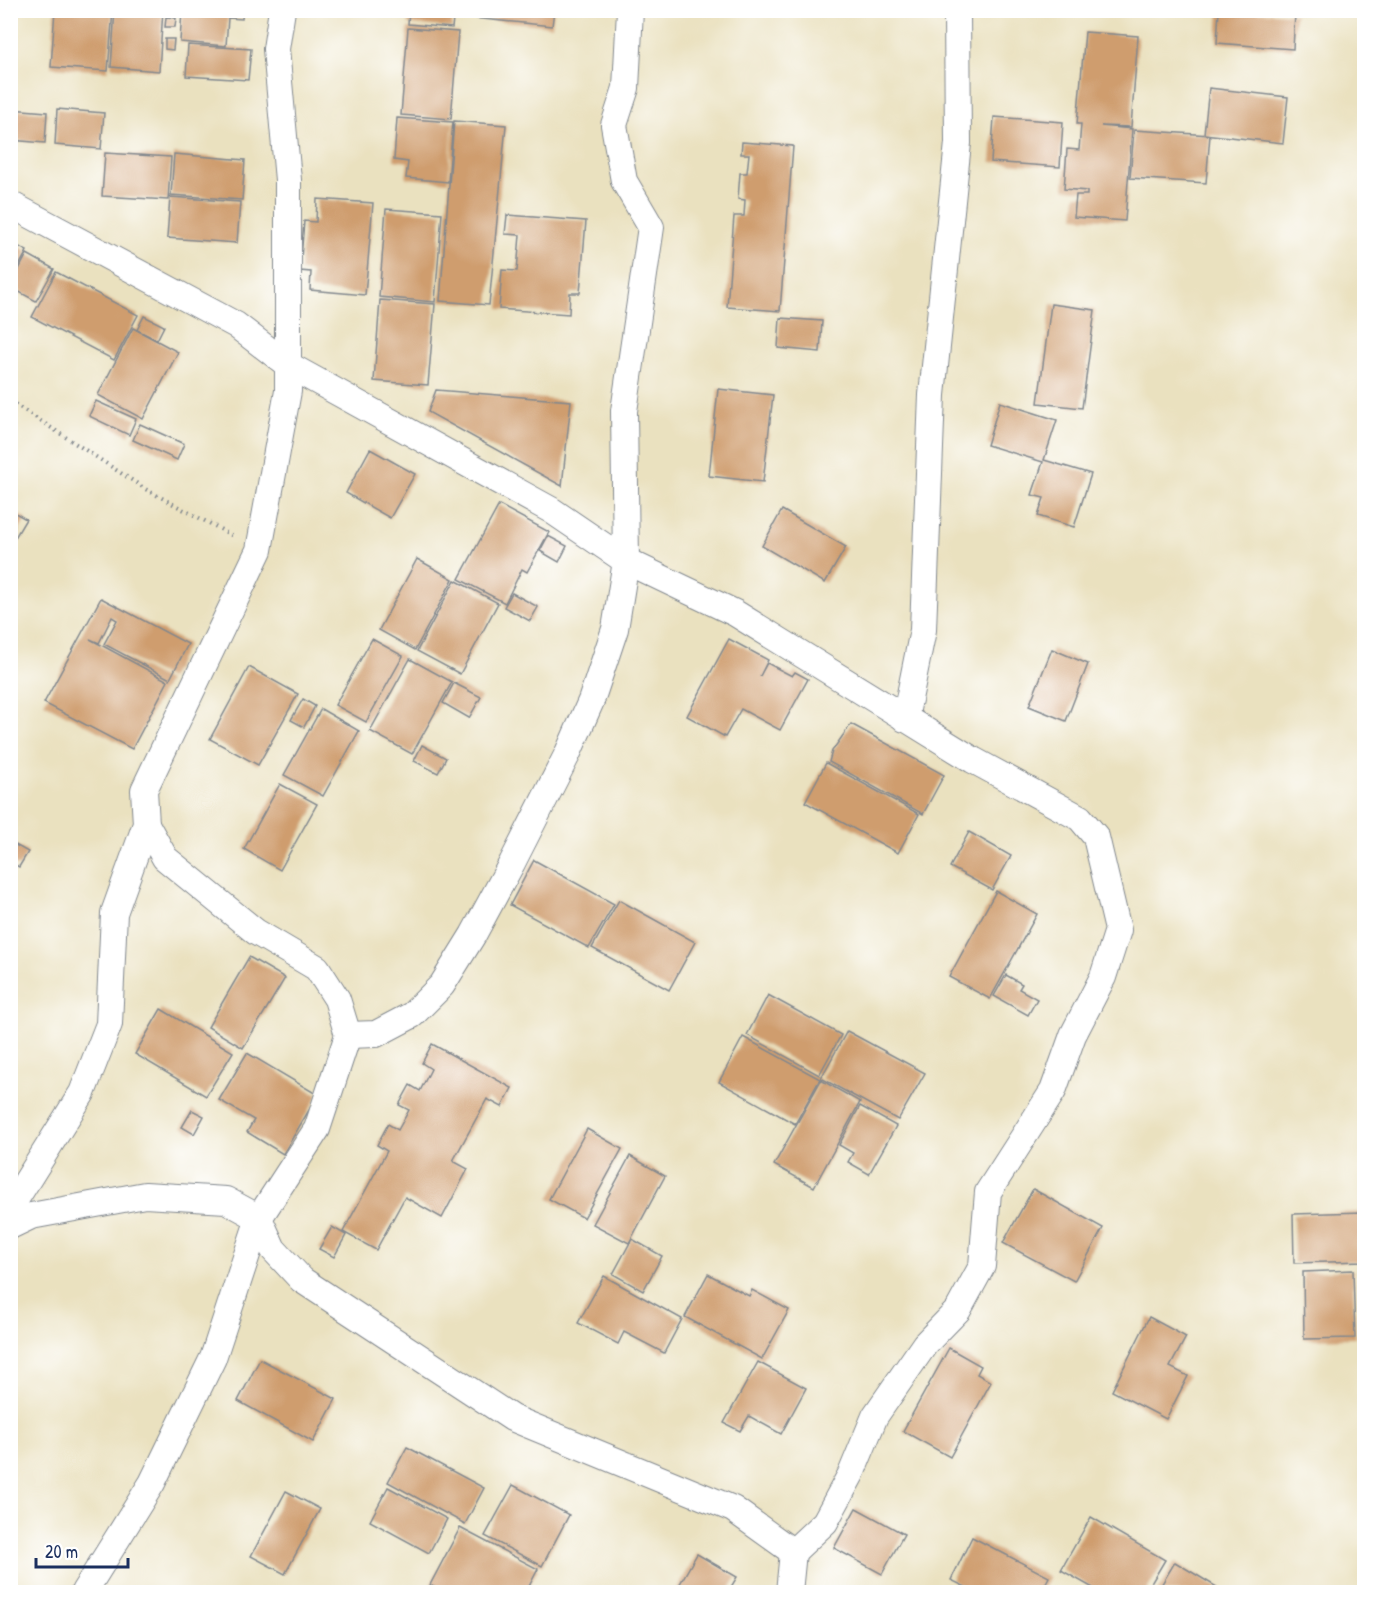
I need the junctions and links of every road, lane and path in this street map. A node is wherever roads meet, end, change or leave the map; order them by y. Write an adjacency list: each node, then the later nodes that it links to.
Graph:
1 (282, 10): 5 (street)
2 (630, 10): 8 (street)
3 (958, 11): 9 (street)
4 (10, 204): 5 (street)
5 (288, 365): 7 (street); 8 (street)
6 (10, 401): 7 (path)
7 (259, 550): 10 (street)
8 (626, 561): 9 (street); 11 (street)
9 (905, 719): 15 (street)
10 (146, 824): 11 (street); 12 (street)
11 (348, 1035): 13 (street)
12 (10, 1208)
13 (259, 1218): 14 (street); 15 (street); 16 (street)
14 (10, 1226)
15 (793, 1552): 17 (street)
16 (84, 1593)
17 (789, 1593)

